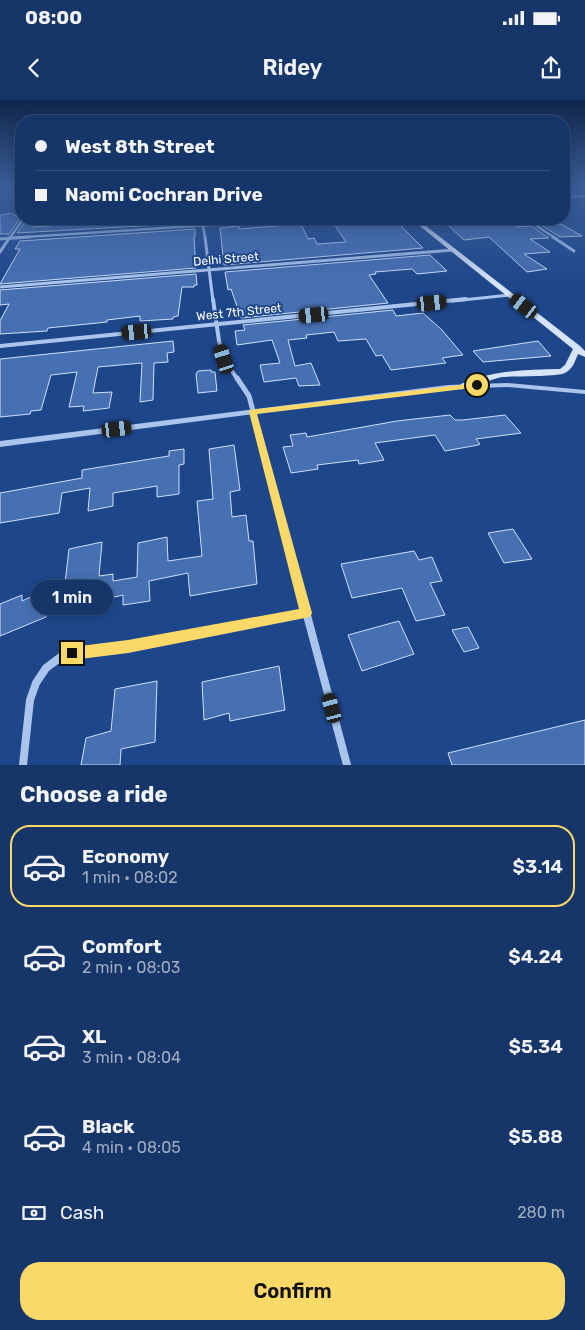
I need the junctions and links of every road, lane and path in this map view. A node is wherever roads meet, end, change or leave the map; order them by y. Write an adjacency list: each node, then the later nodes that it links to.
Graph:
1 (19, 225): 7 (street)
2 (168, 225): 7 (street)
3 (202, 225): 11 (street)
4 (422, 225): 8 (main road)
5 (535, 225): 9 (street)
6 (0, 239): 7 (street)
7 (9, 239): 10 (street)
8 (453, 250): 11 (street, Delhi Street); 13 (main road)
9 (574, 251)
10 (0, 252)
11 (208, 270): 12 (street, Delhi Street); 14 (street)
12 (0, 287)
13 (510, 295): 14 (street, West 7th Street); 16 (main road)
14 (216, 324): 15 (street, West 7th Street); 20 (street)
15 (0, 346)
16 (577, 348): 17 (main road); 18 (main road)
17 (585, 355)
18 (464, 386): 19 (street); 20 (street)
19 (585, 392)
20 (253, 412): 21 (street); 22 (street)
21 (0, 444)
22 (306, 613): 23 (street); 24 (street)
23 (23, 765)
24 (347, 765)

